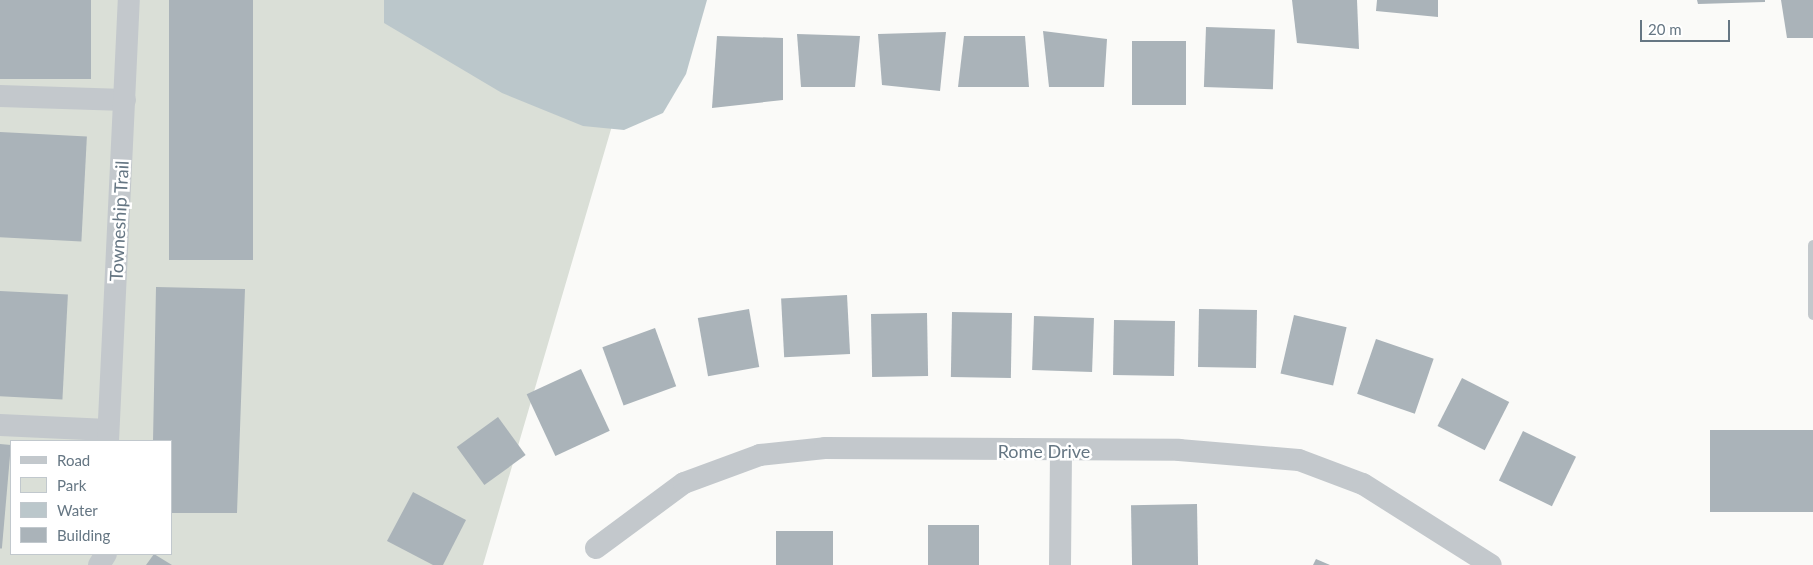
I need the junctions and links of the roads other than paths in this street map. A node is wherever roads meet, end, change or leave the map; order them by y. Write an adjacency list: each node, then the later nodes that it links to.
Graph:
1 (130, 0): 3 (street, Towneship Trail)
2 (0, 96): 3 (street)
3 (125, 100): 7 (street, Towneship Trail)
4 (1813, 245): 5 (lane)
5 (1813, 314)
6 (0, 425): 7 (street)
7 (108, 435)
8 (1061, 451): 9 (street, Rome Drive); 10 (street); 11 (street, Rome Drive)
9 (596, 548)
10 (1060, 565)
11 (1491, 565)

